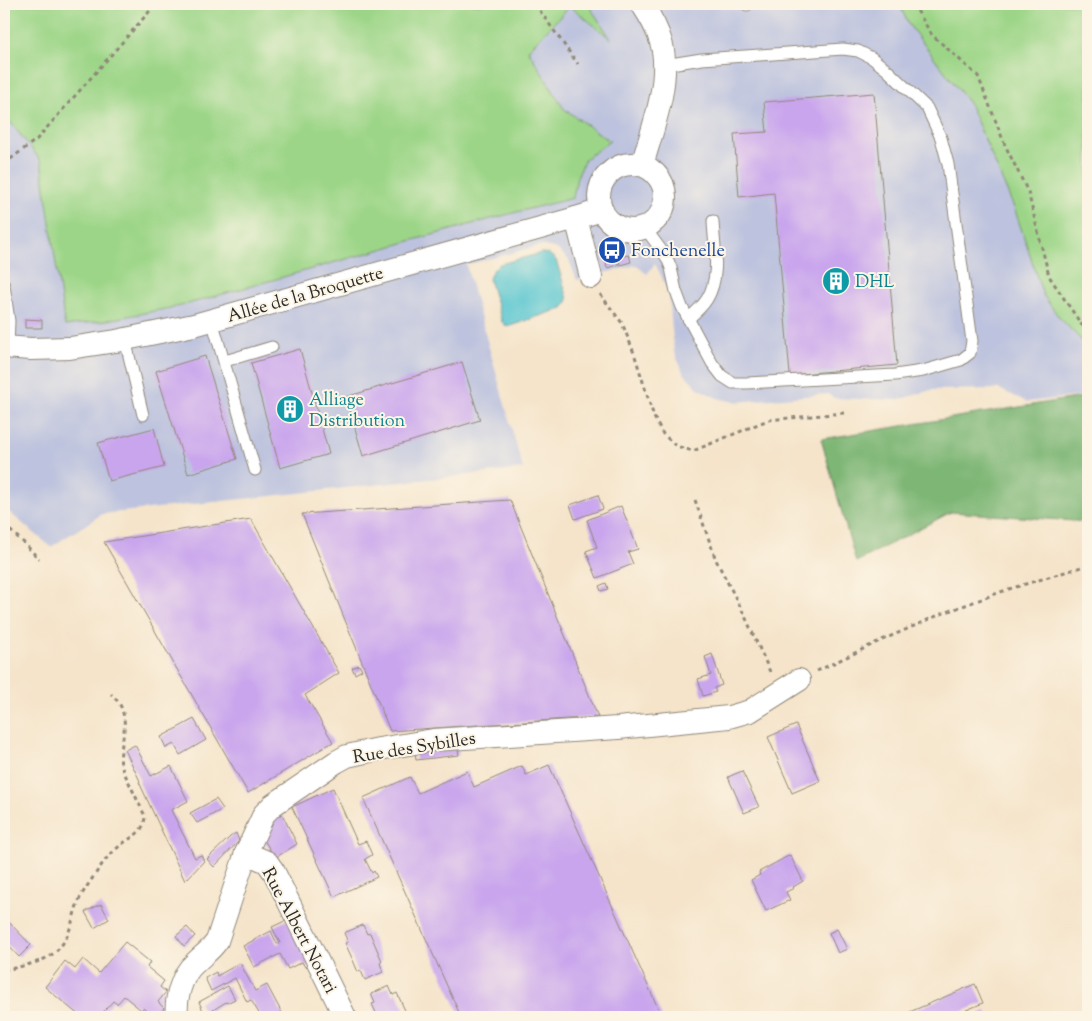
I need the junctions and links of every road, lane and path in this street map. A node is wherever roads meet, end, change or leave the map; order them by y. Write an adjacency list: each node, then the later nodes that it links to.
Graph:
1 (156, 4): 7 (path)
2 (535, 4): 5 (path)
3 (642, 4): 6 (street)
4 (913, 4): 17 (path)
5 (578, 64)
6 (664, 65): 8 (street); 15 (lane)
7 (4, 164)
8 (642, 165): 9 (street); 12 (street)
9 (602, 210): 10 (street, Allée de la Broquette); 12 (street)
10 (576, 218): 13 (street); 16 (street, Allée de la Broquette)
11 (713, 221): 15 (lane)
12 (645, 228): 15 (lane)
13 (591, 277): 22 (path)
14 (4, 285): 19 (lane)
15 (688, 319)
16 (212, 320): 18 (street, Allée de la Broquette); 21 (lane)
17 (1088, 330)
18 (125, 339): 19 (street, Allée de la Broquette); 23 (lane)
19 (6, 347)
20 (272, 347): 21 (lane)
21 (224, 361): 24 (lane)
22 (844, 413)
23 (143, 415)
24 (255, 470)
25 (695, 500): 30 (path)
26 (4, 525): 27 (path)
27 (39, 559)
28 (1088, 565): 29 (path)
29 (799, 680): 30 (street, Rue des Sybilles)
30 (779, 693): 32 (street, Rue des Sybilles)
31 (111, 694): 33 (path)
32 (246, 853): 34 (street, Rue des Sybilles); 35 (street, Rue Albert Notari)
33 (4, 970)
34 (177, 1017)
35 (345, 1017)

